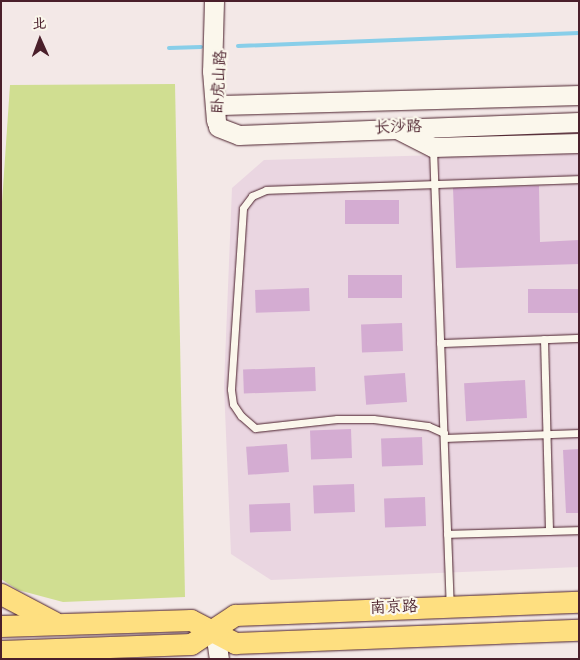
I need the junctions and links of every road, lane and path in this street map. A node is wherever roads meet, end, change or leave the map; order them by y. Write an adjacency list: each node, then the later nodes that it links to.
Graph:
1 (214, 1): 6 (main road, 卧虎山路)
2 (224, 1): 4 (main road, 卧虎山路)
3 (579, 95): 4 (main road, 长沙路)
4 (222, 105): 6 (main road, 卧虎山路)
5 (579, 122): 7 (main road, 长沙路)
6 (218, 127): 7 (main road, 长沙路)
7 (396, 129): 9 (main road)
8 (579, 144): 9 (main road)
9 (433, 147): 11 (lane)
10 (579, 179): 11 (lane)
11 (434, 186): 14 (lane); 17 (lane)
12 (579, 338): 13 (lane)
13 (544, 339): 14 (lane); 16 (lane)
14 (440, 343): 17 (lane)
15 (579, 433): 16 (lane)
16 (546, 434): 17 (lane); 19 (lane)
17 (444, 436): 20 (lane)
18 (579, 530): 19 (lane)
19 (550, 531): 20 (lane)
20 (447, 534): 23 (lane)
21 (1, 594): 24 (main road)
22 (579, 602): 23 (main road, 南京路)
23 (450, 607): 27 (main road, 南京路)
24 (61, 625): 25 (main road, 南京路); 27 (main road, 南京路)
25 (1, 626)
26 (579, 630): 30 (main road, 南京路)
27 (215, 631): 28 (main road, 南京路); 30 (main road, 南京路); 33 (main road)
28 (168, 645): 31 (main road, 南京路); 32 (main road)
29 (1, 651): 31 (main road, 南京路)
30 (255, 651)
31 (48, 654)
32 (185, 659)
33 (219, 659)

